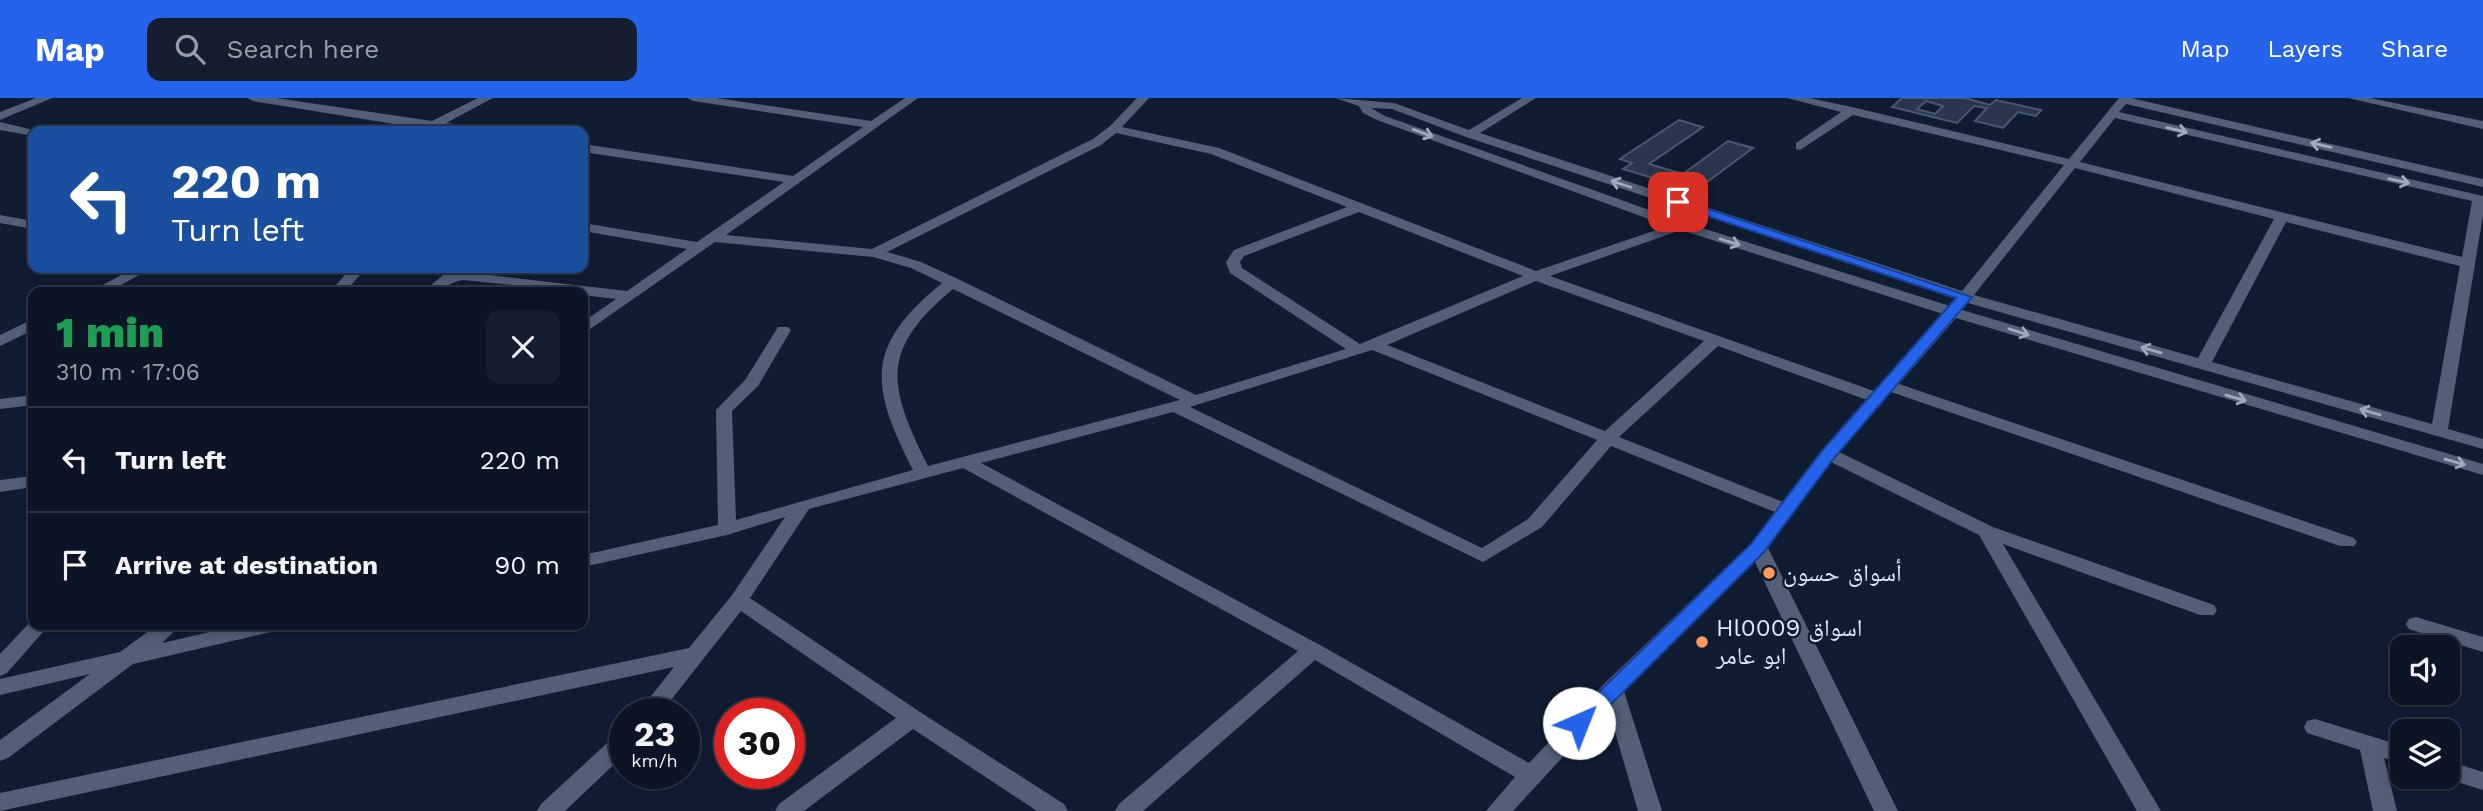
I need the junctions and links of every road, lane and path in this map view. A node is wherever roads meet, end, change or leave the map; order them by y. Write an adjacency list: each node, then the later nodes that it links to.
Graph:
1 (46, 98): 16 (street)
2 (253, 98): 17 (street)
3 (487, 98): 17 (street)
4 (693, 98): 12 (street)
5 (912, 98): 18 (street)
6 (1143, 98): 22 (street)
7 (1341, 98): 13 (street)
8 (1530, 98): 24 (street)
9 (1793, 98): 14 (street)
10 (2354, 98): 19 (street)
11 (2124, 99): 15 (street); 29 (street, one-way to 11)
12 (742, 101): 18 (street)
13 (1369, 101): 24 (street); 35 (street, one-way to 35)
14 (1852, 110): 25 (street); 27 (street)
15 (2110, 114): 27 (street); 30 (street, one-way to 30)
16 (0, 116)
17 (433, 125): 20 (street)
18 (872, 125): 28 (street)
19 (2483, 125)
20 (440, 126)
21 (0, 127): 23 (street)
22 (1114, 130): 31 (street); 39 (street)
23 (28, 131)
24 (1470, 134): 51 (street, one-way to 24)
25 (1800, 146)
26 (588, 149): 28 (street)
27 (2070, 164): 32 (street); 51 (street)
28 (796, 180): 37 (street)
29 (2483, 183)
30 (2481, 200): 40 (street)
31 (1359, 207): 43 (street); 57 (street)
32 (2282, 217): 40 (street); 58 (street)
33 (0, 219): 34 (street)
34 (28, 224)
35 (1681, 226): 43 (street); 51 (street, one-way to 51)
36 (588, 228): 38 (street)
37 (712, 238): 38 (street); 39 (street)
38 (699, 247): 50 (street)
39 (874, 253): 44 (street)
40 (2467, 263): 64 (street)
41 (135, 273): 45 (street)
42 (354, 273): 46 (street)
43 (1536, 276): 56 (street); 57 (street)
44 (953, 282): 61 (street); 70 (street)
45 (107, 287)
46 (342, 287)
47 (436, 287): 48 (street)
48 (555, 287)
49 (588, 291): 50 (street)
50 (630, 296): 52 (street)
51 (1959, 304): 58 (street, one-way to 51); 59 (street); 69 (street, one-way to 69)
52 (588, 325)
53 (28, 326): 55 (street)
54 (783, 330): 75 (street)
55 (2, 339)
56 (1714, 341): 59 (street); 65 (street)
57 (1365, 347): 61 (street); 65 (street)
58 (2202, 365): 64 (street, one-way to 58)
59 (1884, 392): 67 (street); 77 (street)
60 (28, 401): 62 (street)
61 (1195, 401): 63 (street)
62 (0, 404)
63 (1174, 406): 65 (street); 68 (street)
64 (2439, 431): 66 (street)
65 (1610, 436): 74 (street)
66 (2483, 444)
67 (1828, 454): 74 (street); 76 (street)
68 (966, 462): 70 (street); 87 (street)
69 (2483, 470)
70 (923, 472): 73 (street)
71 (28, 483): 72 (street)
72 (0, 486)
73 (802, 505): 75 (street); 80 (street)
74 (1787, 510): 78 (street)
75 (727, 529): 79 (street)
76 (1986, 531): 81 (street); 111 (street)
77 (2347, 542)
78 (1758, 548): 92 (street); 110 (street)
79 (588, 560)
80 (740, 600): 88 (street); 94 (street)
81 (2207, 610)
82 (2416, 624): 86 (street)
83 (34, 630): 90 (street)
84 (165, 630): 89 (street)
85 (249, 630): 89 (street)
86 (2483, 645)
87 (1313, 650): 100 (street); 107 (street)
88 (698, 654): 93 (street); 103 (street)
89 (123, 659): 91 (street); 98 (street)
90 (0, 668)
91 (0, 687)
92 (1613, 689): 100 (street); 109 (street)
93 (661, 698)
94 (912, 719): 105 (street); 106 (street)
95 (2315, 727): 96 (street)
96 (2370, 745): 97 (street); 112 (street)
97 (2390, 751)
98 (0, 752)
99 (609, 755): 104 (street)
100 (1529, 774): 108 (street)
101 (2460, 774): 102 (street)
102 (2483, 781)
103 (0, 802)
104 (549, 811)
105 (787, 811)
106 (1056, 811)
107 (1127, 811)
108 (1498, 811)
109 (1650, 811)
110 (1886, 811)
111 (2149, 811)
112 (2385, 811)

